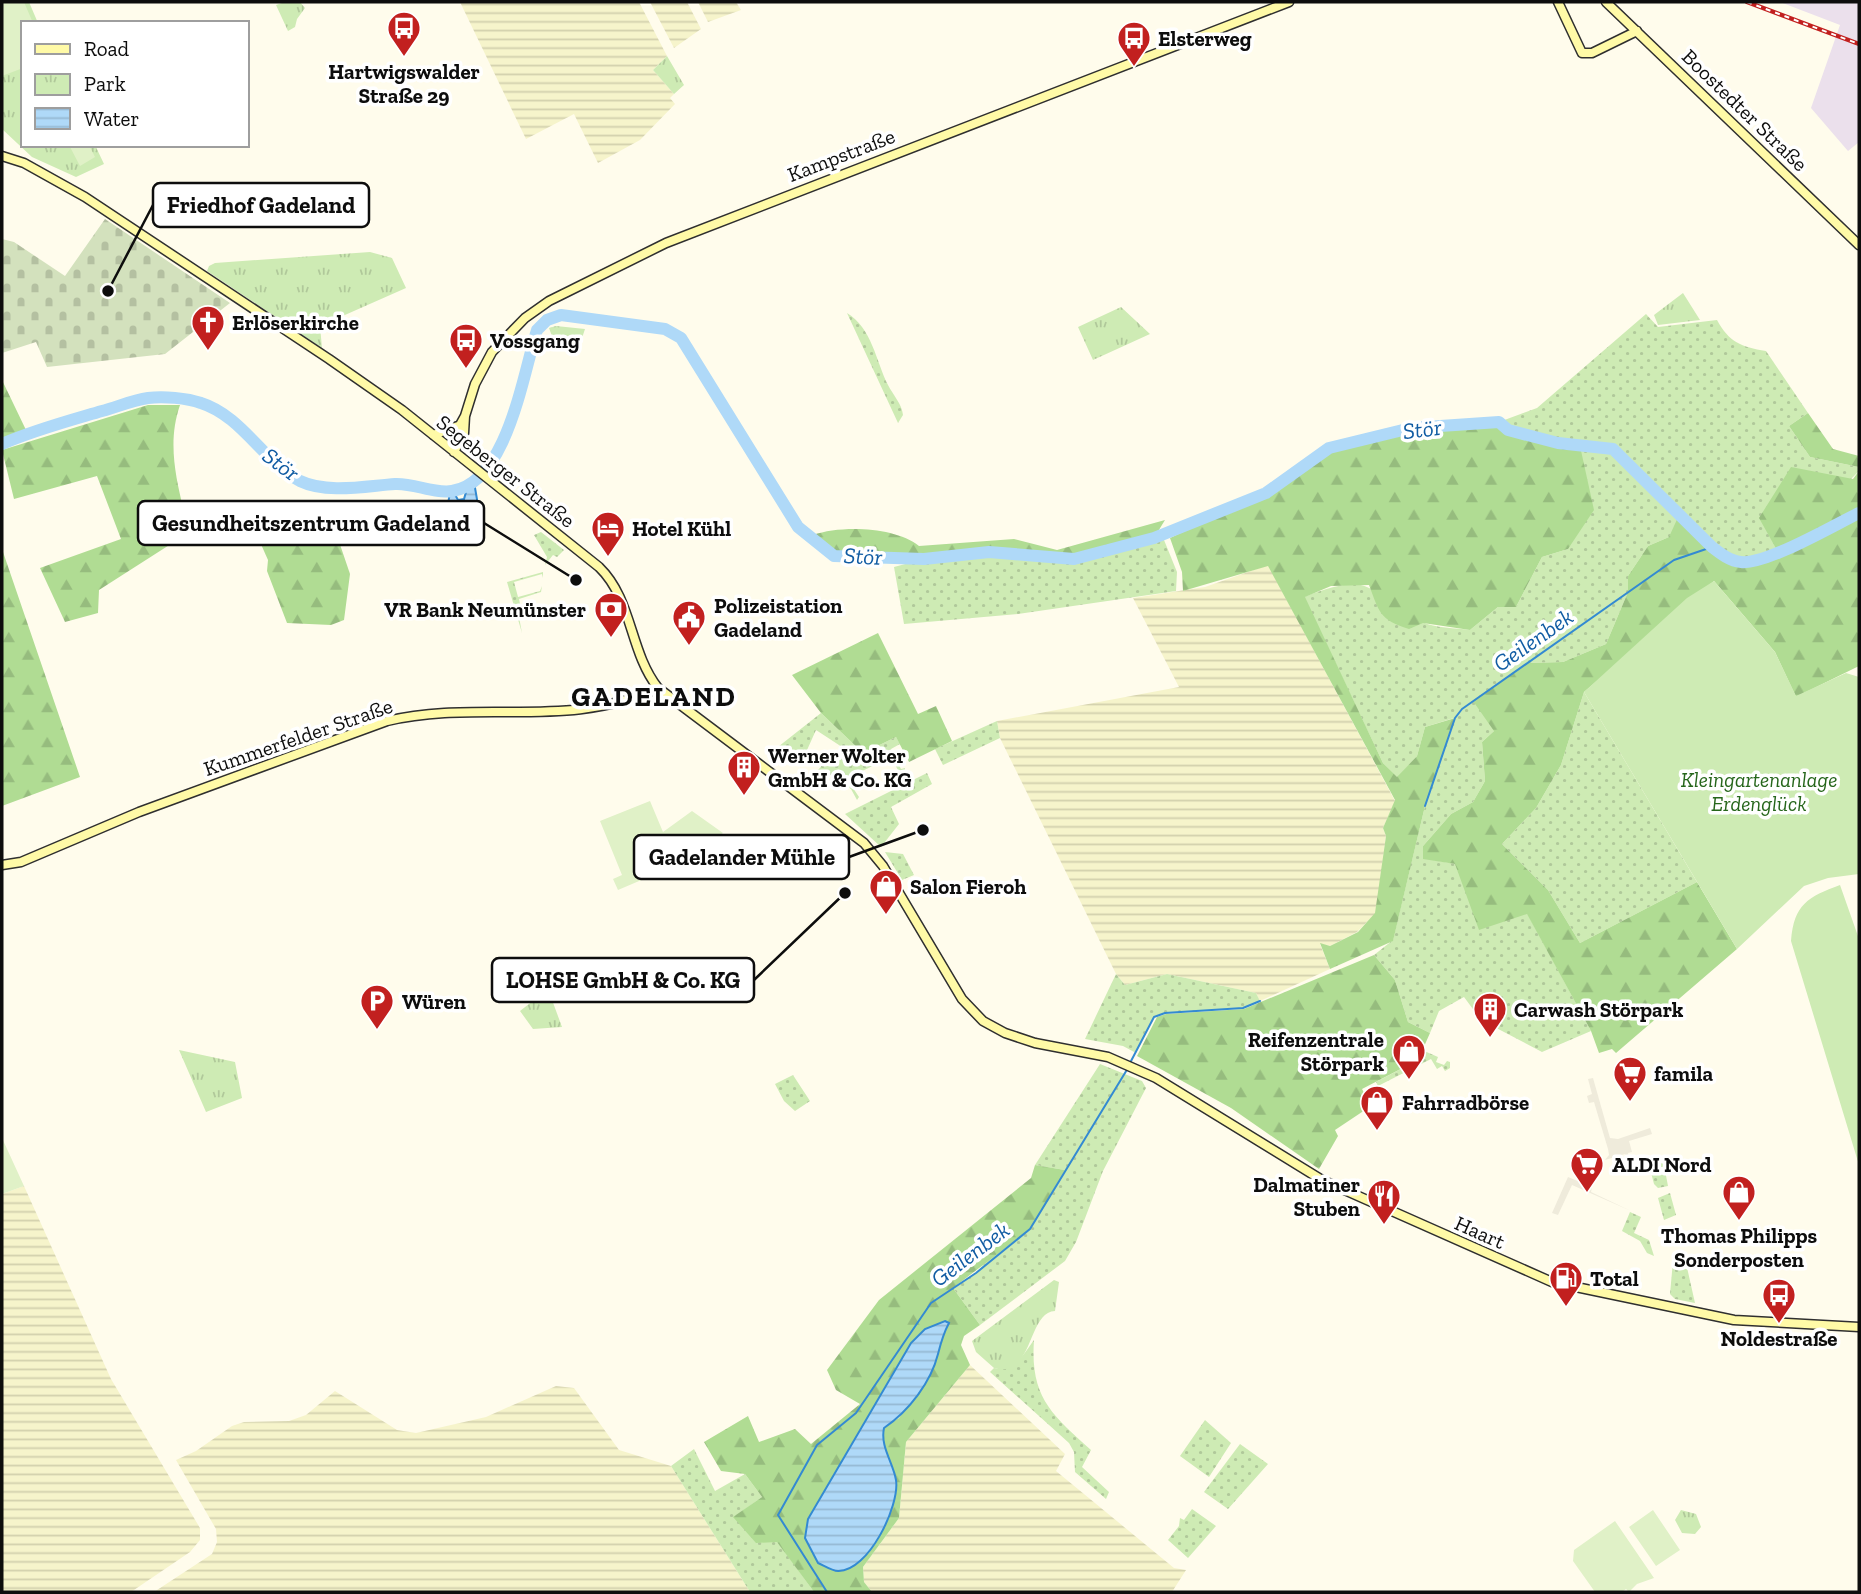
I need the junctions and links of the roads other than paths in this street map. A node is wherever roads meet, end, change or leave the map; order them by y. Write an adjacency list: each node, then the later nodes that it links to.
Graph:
1 (1289, 2): 7 (main road, Kampstraße)
2 (1558, 2): 4 (main road)
3 (1606, 2): 4 (main road, Boostedter Straße)
4 (1637, 31): 6 (main road, Boostedter Straße)
5 (2, 156): 9 (main road, Segeberger Straße)
6 (1859, 245)
7 (465, 416): 8 (main road, Kampstraße); 10 (main road, Kampstraße)
8 (458, 426): 9 (main road); 10 (main road, Kampstraße)
9 (433, 435): 10 (main road, Segeberger Straße)
10 (454, 452): 11 (main road, Segeberger Straße)
11 (658, 688): 12 (main road, Kummerfelder Straße); 13 (main road, Segeberger Straße)
12 (2, 865)
13 (1126, 1064): 14 (main road, Haart)
14 (1859, 1327)

